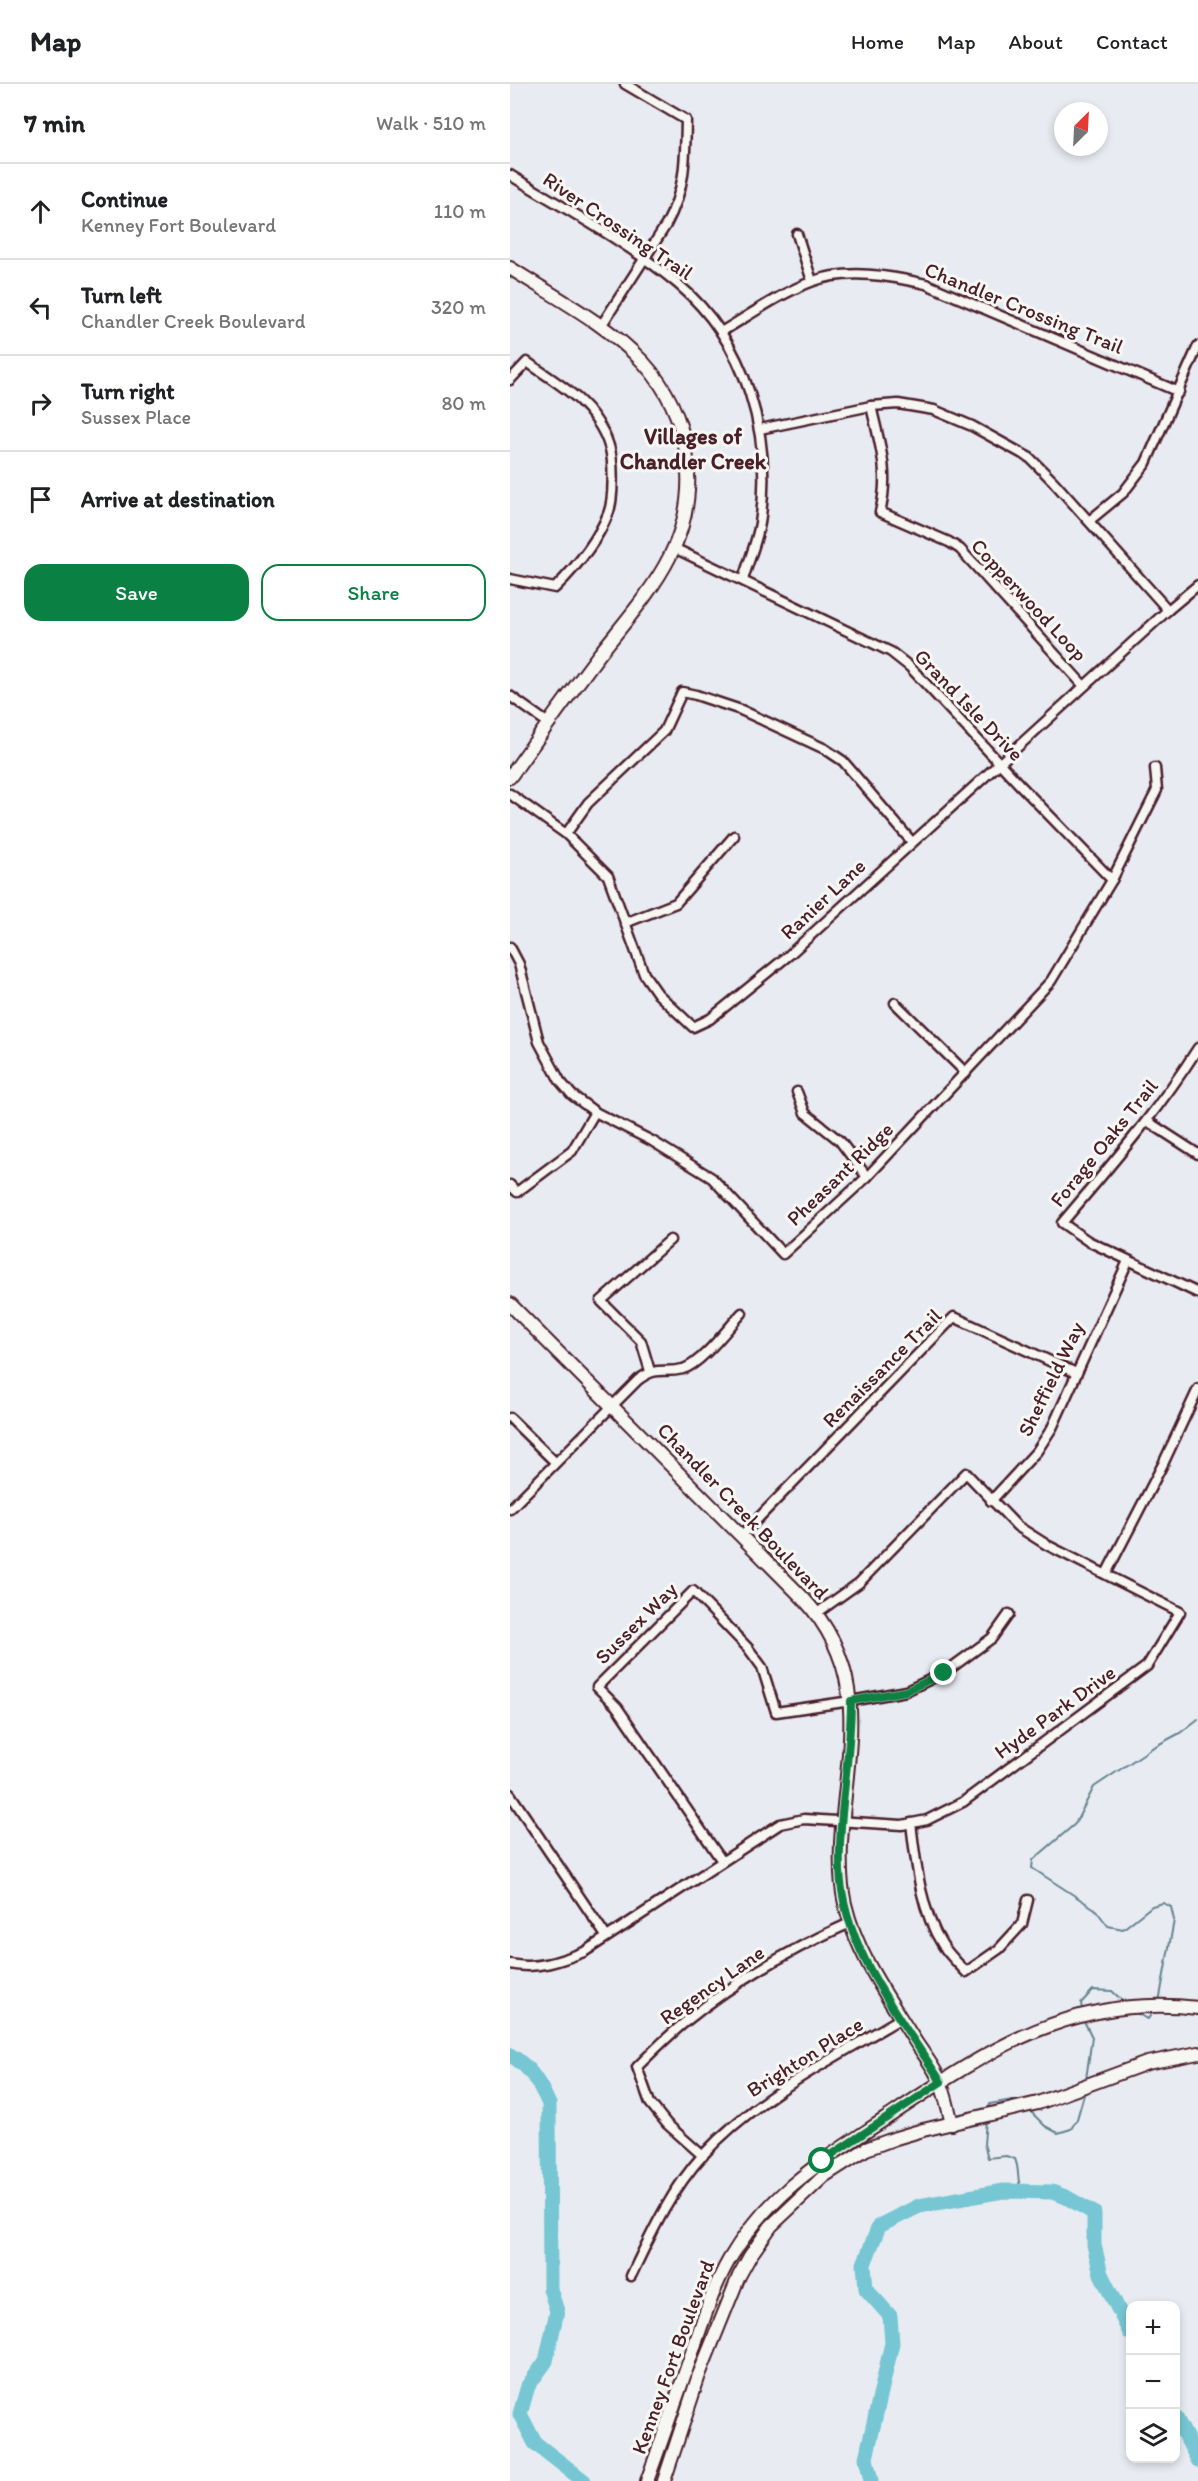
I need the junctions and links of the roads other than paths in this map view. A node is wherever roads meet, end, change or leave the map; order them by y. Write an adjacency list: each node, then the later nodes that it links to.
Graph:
1 (626, 84): 4 (street)
2 (510, 175): 4 (street, River Crossing Trail)
3 (797, 234): 6 (street)
4 (643, 259): 7 (street); 8 (street, River Crossing Trail)
5 (510, 268): 7 (street)
6 (812, 281): 8 (street, Chandler Crossing Trail); 11 (street, Chandler Crossing Trail)
7 (601, 327): 15 (street)
8 (721, 332): 13 (street, River Crossing Trail)
9 (1198, 346): 11 (street)
10 (510, 380): 16 (street)
11 (1179, 392): 14 (street)
12 (871, 406): 13 (street); 14 (street); 20 (street, Copperwood Loop)
13 (760, 429): 17 (street, River Crossing Trail)
14 (1089, 521): 19 (street)
15 (674, 548): 17 (street, Grand Isle Drive); 22 (street)
16 (510, 579)
17 (743, 580): 23 (street, Grand Isle Drive)
18 (1198, 585): 19 (street, Ranier Lane)
19 (1168, 610): 20 (street, Ranier Lane)
20 (1084, 686): 23 (street, Ranier Lane)
21 (510, 696): 22 (street)
22 (548, 723): 25 (street)
23 (1001, 764): 29 (street, Ranier Lane); 30 (street, Grand Isle Drive)
24 (1155, 768): 30 (street, Pheasant Ridge)
25 (510, 777)
26 (510, 794): 27 (street, Ranier Lane)
27 (567, 834): 29 (street); 31 (street, Ranier Lane)
28 (734, 836): 31 (street)
29 (912, 842): 31 (street, Ranier Lane)
30 (1112, 880): 35 (street, Pheasant Ridge)
31 (625, 923)
32 (510, 947): 37 (street, Pheasant Ridge)
33 (895, 1003): 35 (street)
34 (1198, 1048): 38 (street, Forage Oaks Trail)
35 (966, 1073): 40 (street, Pheasant Ridge)
36 (797, 1092): 40 (street)
37 (595, 1112): 40 (street, Pheasant Ridge); 41 (street)
38 (1147, 1121): 39 (street); 43 (street, Forage Oaks Trail)
39 (1198, 1155)
40 (867, 1177)
41 (510, 1185)
42 (670, 1240): 47 (street)
43 (1128, 1261): 44 (street, Forage Oaks Trail); 48 (street, Sheffield Way)
44 (1198, 1293)
45 (510, 1304): 50 (street, Chandler Creek Boulevard)
46 (742, 1313): 47 (street)
47 (650, 1371): 50 (street)
48 (1076, 1373): 53 (street, Sheffield Way); 55 (street, Renaissance Trail)
49 (1198, 1389): 56 (street)
50 (612, 1405): 52 (street); 55 (street, Chandler Creek Boulevard)
51 (510, 1418): 52 (street)
52 (555, 1462): 54 (street)
53 (991, 1501): 56 (street, Hyde Park Drive); 57 (street, Hyde Park Drive)
54 (510, 1509)
55 (741, 1536): 57 (street, Chandler Creek Boulevard)
56 (1106, 1574): 62 (street, Hyde Park Drive)
57 (817, 1613): 59 (street, Chandler Creek Boulevard)
58 (1009, 1614): 59 (street)
59 (851, 1701): 61 (street, Chandler Creek Boulevard); 63 (street, Sussex Way)
60 (510, 1794): 66 (street)
61 (843, 1821): 62 (street, Hyde Park Drive); 63 (street, Hyde Park Drive); 65 (street, Chandler Creek Boulevard)
62 (911, 1823): 64 (street)
63 (722, 1861): 66 (street, Hyde Park Drive)
64 (1028, 1900)
65 (850, 1923): 69 (street, Chandler Creek Boulevard); 73 (street, Regency Lane)
66 (606, 1936): 67 (street, Hyde Park Drive)
67 (510, 1964)
68 (1193, 2008): 71 (street, Kenney Fort Boulevard)
69 (901, 2018): 71 (street, Chandler Creek Boulevard); 73 (street, Brighton Place)
70 (1198, 2053): 72 (street, Kenney Fort Boulevard)
71 (941, 2082): 72 (street, Chandler Creek Boulevard); 75 (street, Kenney Fort Boulevard)
72 (957, 2123): 76 (street, Kenney Fort Boulevard)
73 (703, 2156): 74 (street, Brighton Place)
74 (631, 2276)
75 (648, 2480)
76 (664, 2481)

